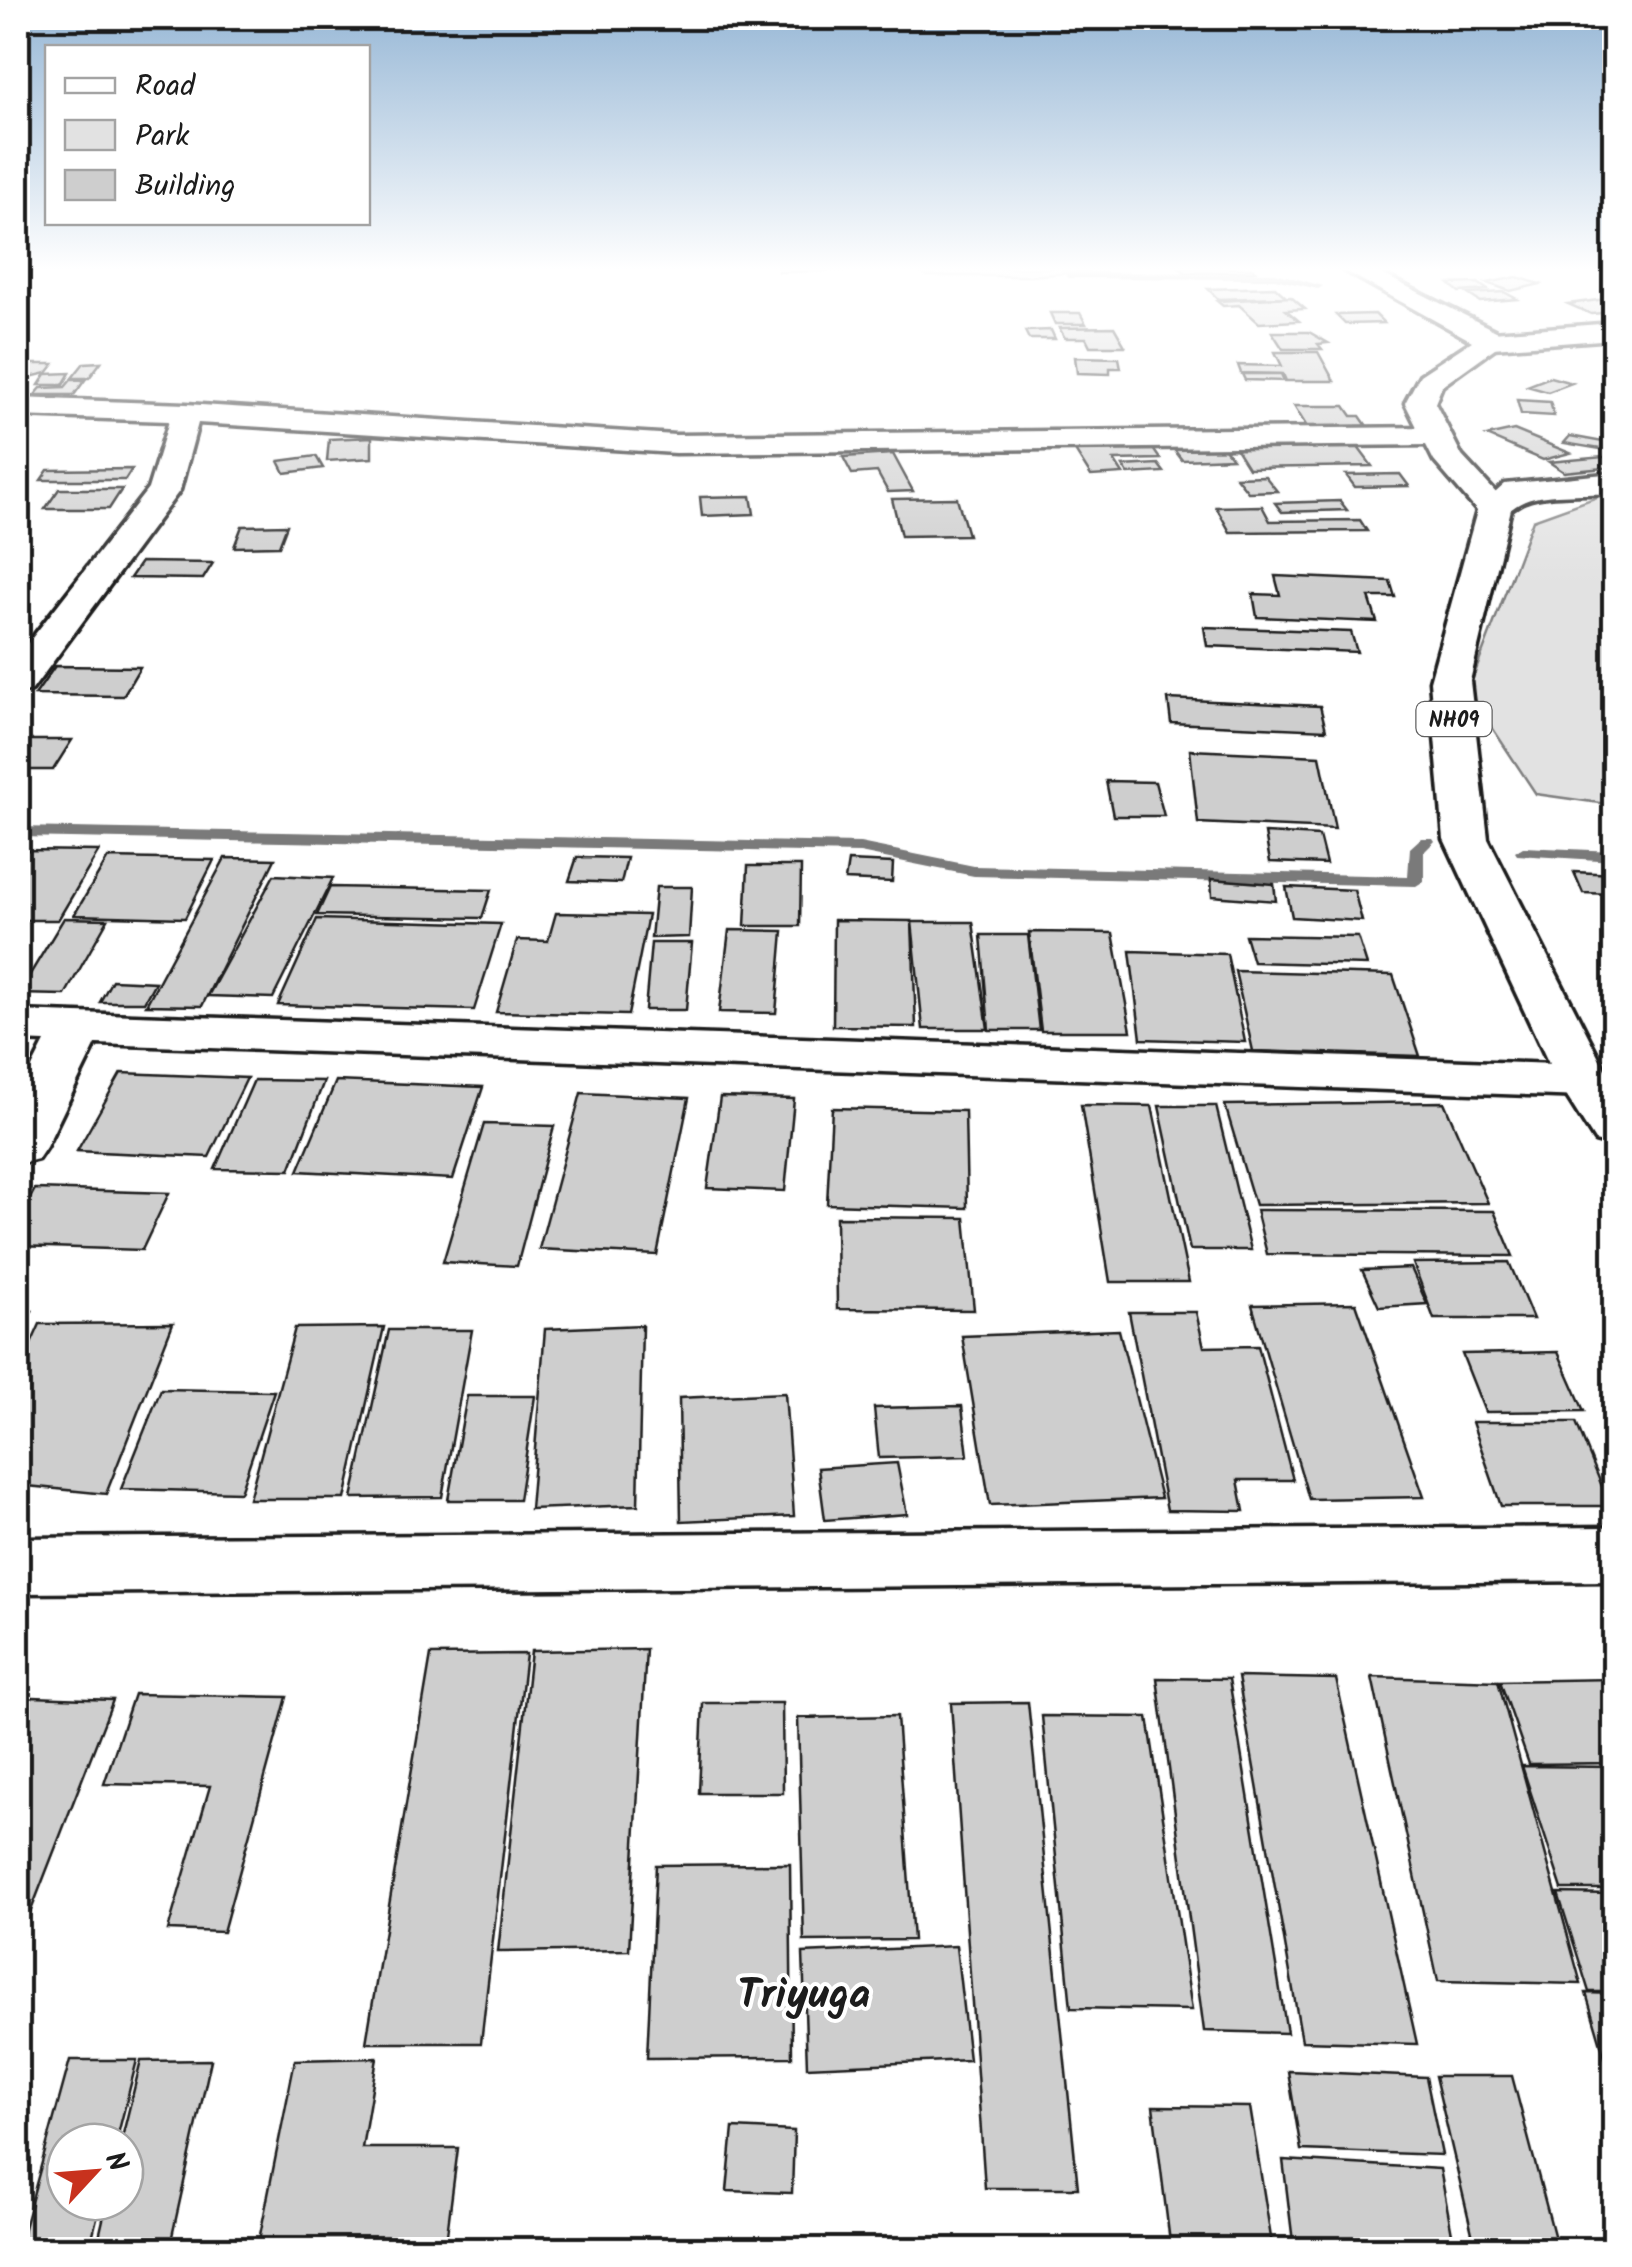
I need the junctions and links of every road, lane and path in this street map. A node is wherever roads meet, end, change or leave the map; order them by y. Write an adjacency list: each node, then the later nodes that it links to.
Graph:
1 (1441, 374): 4 (street)
2 (18, 407): 3 (street)
3 (186, 413): 4 (street); 7 (street)
4 (1432, 436): 6 (street)
5 (1614, 483): 6 (street)
6 (1494, 509): 10 (street, NH09)
7 (18, 682)
8 (18, 1026): 9 (street)
9 (78, 1029): 10 (street); 12 (street)
10 (1584, 1081): 11 (street, NH09)
11 (1614, 1129)
12 (18, 1147)
13 (1614, 1554): 14 (street)
14 (18, 1566)

